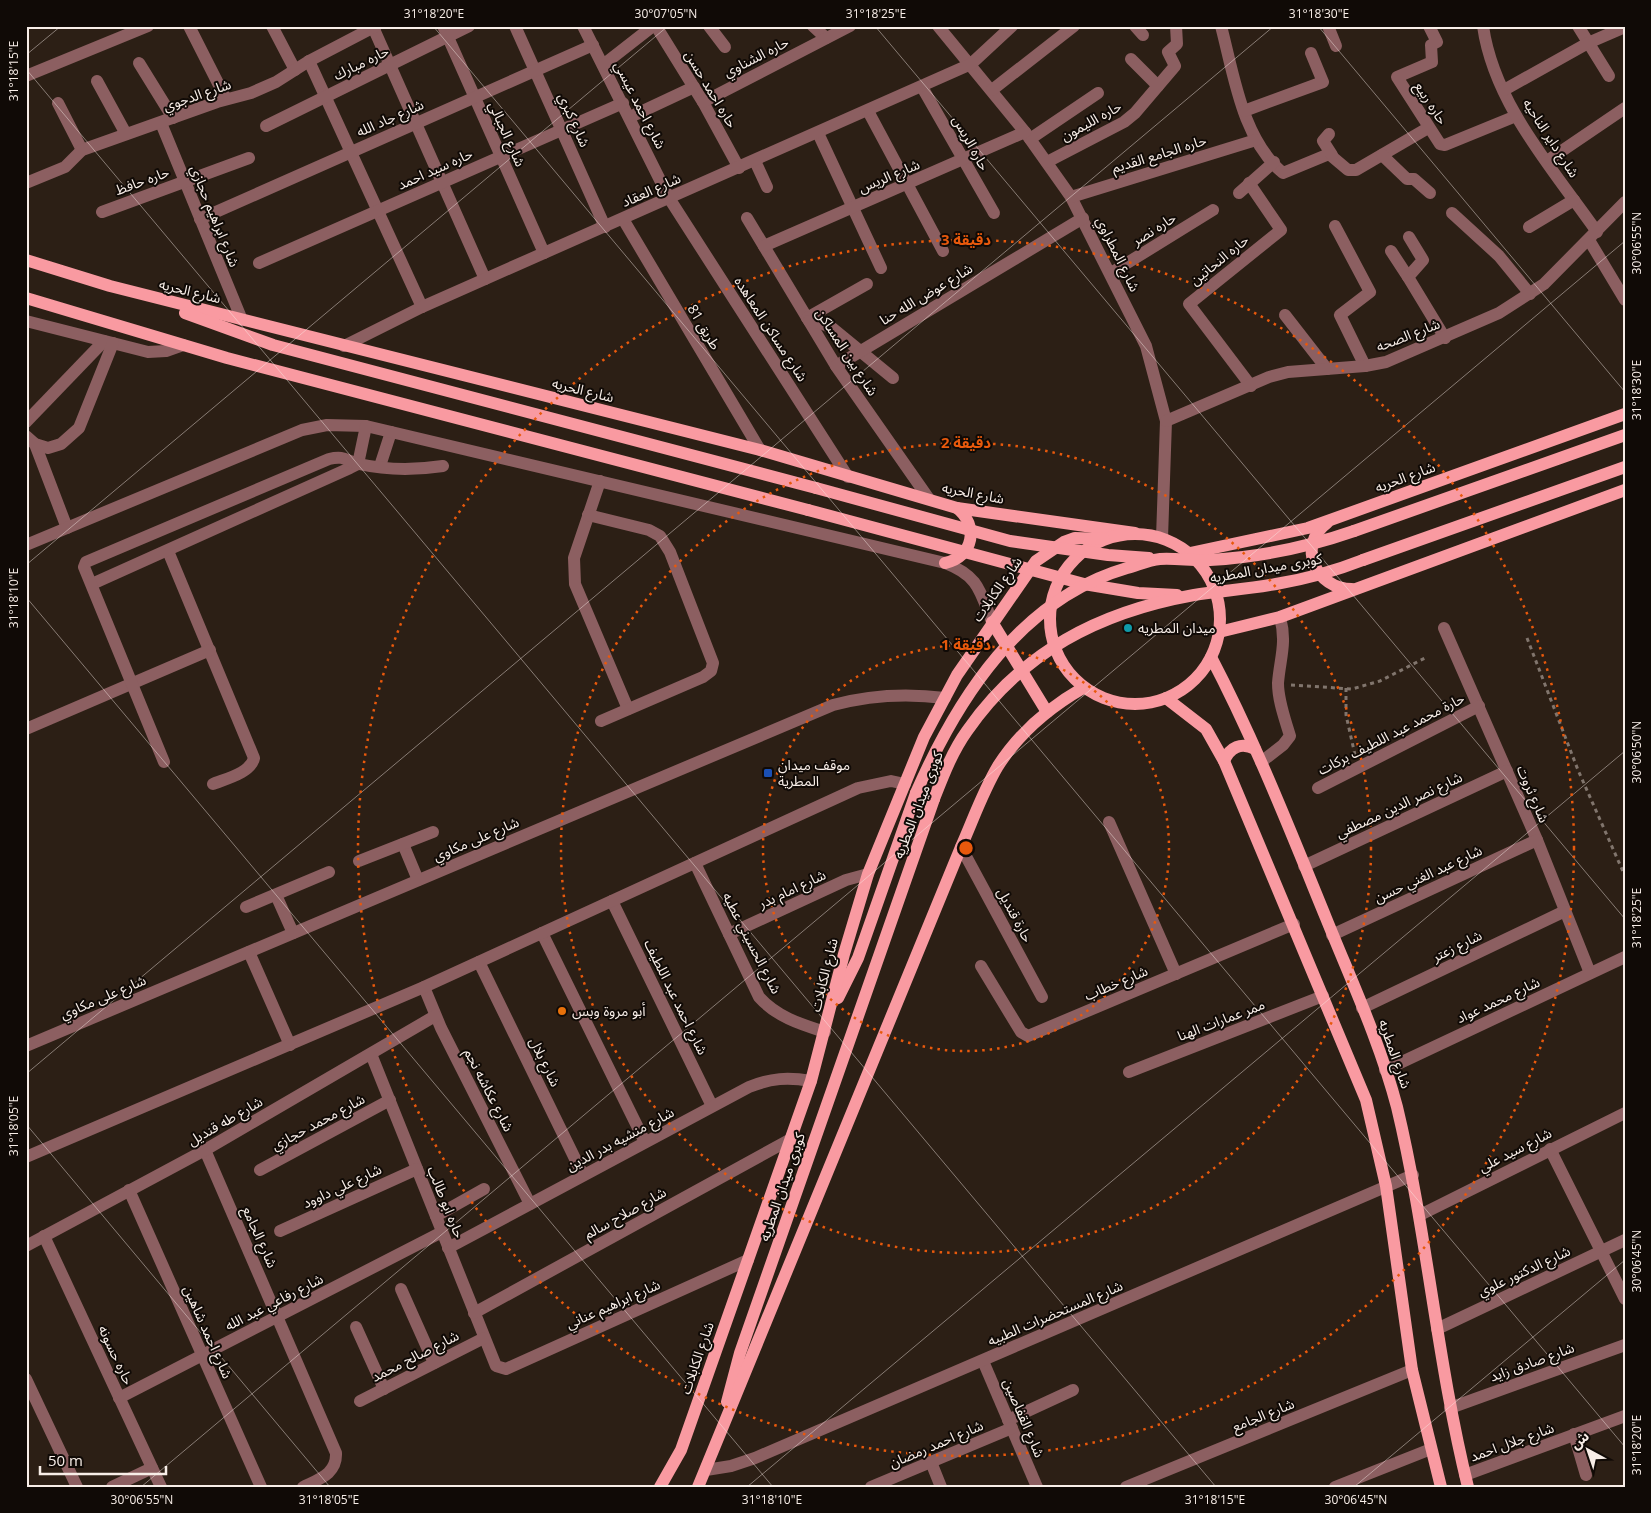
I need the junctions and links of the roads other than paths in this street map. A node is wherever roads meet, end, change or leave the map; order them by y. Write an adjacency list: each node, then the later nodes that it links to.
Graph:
1 (148, 26): 38 (street)
2 (189, 26): 49 (street)
3 (272, 26): 36 (street)
4 (469, 26): 23 (street, حاره مبارك)
5 (515, 26): 37 (street, شارع كبري)
6 (583, 26): 26 (street, شارع احمد عيسي)
7 (654, 26): 35 (street); 43 (street, حاره احمد حسن)
8 (709, 26): 28 (street)
9 (813, 26): 24 (street)
10 (850, 26): 24 (street, حاره الشناوي)
11 (938, 26): 33 (street, شارع المطراوي)
12 (1012, 26): 33 (street, شارع العقاد)
13 (1074, 26): 44 (street)
14 (1176, 26): 41 (street, حاره الليمون)
15 (1222, 26): 55 (street)
16 (1328, 26): 27 (street)
17 (1429, 26): 61 (street, حاره ربيع)
18 (1483, 26): 45 (street, شارع داير الناحيه)
19 (1578, 26): 25 (street)
20 (374, 27): 22 (street, شارع الدجوي); 34 (street)
21 (1625, 27): 25 (street)
22 (356, 31): 31 (street, شارع الدجوي)
23 (446, 31): 34 (street, حاره مبارك); 48 (street, شارع الجبالي)
24 (826, 38): 50 (street, حاره الشناوي)
25 (1588, 43): 39 (street); 45 (street)
26 (593, 45): 35 (street, شارع احمد عيسي); 37 (street, شارع جاد الله)
27 (1336, 46)
28 (725, 47)
29 (1311, 53): 55 (street)
30 (1132, 58): 41 (street)
31 (308, 61): 36 (street, شارع الدجوي); 47 (street)
32 (139, 63): 58 (street, شارع ابراهيم حجازي)
33 (971, 64): 42 (street, شارع العقاد); 44 (street, شارع المطراوي)
34 (390, 65): 47 (street, حاره مبارك); 59 (street)
35 (603, 65): 52 (street, شارع احمد عيسي)
36 (295, 70): 49 (street, شارع الدجوي)
37 (535, 70): 48 (street, شارع جاد الله); 62 (street, شارع كبري)
38 (26, 76)
39 (1609, 76)
40 (97, 81): 64 (street)
41 (1158, 86): 76 (street, حاره الليمون)
42 (922, 87): 54 (street, شارع العقاد); 74 (street, حاره الريس)
43 (694, 88): 50 (street, حاره احمد حسن); 57 (street)
44 (992, 90): 66 (street, شارع المطراوي)
45 (1504, 90): 56 (street, شارع داير الناحيه)
46 (1098, 93): 66 (street, شارع الريس)
47 (325, 97): 60 (street, حاره مبارك); 69 (street)
48 (474, 97): 59 (street, شارع جاد الله); 72 (street, شارع الجبالي)
49 (226, 99): 58 (street, شارع الدجوي)
50 (702, 102): 79 (street, حاره احمد حسن)
51 (58, 103): 68 (street)
52 (623, 103): 57 (street, شارع احمد عيسي); 62 (street, حاره سيد احمد)
53 (1625, 108): 78 (street)
54 (868, 111): 63 (street, شارع العقاد); 84 (street)
55 (1244, 111): 67 (street)
56 (1516, 116): 61 (street, حاره ربيع); 78 (street, شارع داير الناحيه)
57 (630, 117): 89 (street, شارع احمد عيسي)
58 (167, 120): 64 (street, شارع الدجوي); 80 (street, شارع ابراهيم حجازي)
59 (416, 123): 69 (street, شارع جاد الله); 81 (street)
60 (266, 126)
61 (1428, 128): 71 (street)
62 (561, 130): 72 (street, حاره سيد احمد); 103 (street, شارع كبري)
63 (818, 133): 75 (street, شارع العقاد); 92 (street)
64 (126, 134): 68 (street, شارع الدجوي)
65 (1329, 134): 70 (street)
66 (1028, 135): 74 (street, شارع الريس); 76 (street, شارع المطراوي)
67 (1256, 140): 77 (street); 88 (street, حاره الجامع القديم)
68 (82, 150): 83 (street, شارع الدجوي)
69 (351, 152): 94 (street); 100 (street, شارع جاد الله)
70 (1332, 155): 71 (street); 77 (street)
71 (1382, 155): 87 (street)
72 (501, 156): 81 (street, حاره سيد احمد); 110 (street, شارع الجبالي)
73 (249, 158): 80 (street, حاره حافظ)
74 (964, 160): 84 (street, شارع الريس); 96 (street, حاره الريس)
75 (754, 161): 79 (street, شارع العقاد); 85 (street)
76 (1047, 162): 88 (street, شارع المطراوي)
77 (1274, 162): 82 (street)
78 (1547, 162): 90 (street, شارع داير الناحيه)
79 (739, 168): 89 (street, شارع العقاد)
80 (185, 182): 95 (street, حاره حافظ); 100 (street, شارع ابراهيم حجازي)
81 (442, 182): 94 (street, حاره سيد احمد); 116 (street)
82 (1250, 183): 86 (street); 136 (street, حاره النحاتين)
83 (26, 184)
84 (908, 184): 92 (street, شارع الريس); 108 (street)
85 (767, 187)
86 (1239, 193)
87 (1430, 193)
88 (1071, 197): 99 (street, شارع المطراوي)
89 (669, 198): 101 (street, شارع العقاد); 149 (street, شارع مساكن المعاهده)
90 (1574, 200): 104 (street); 105 (street, شارع داير الناحيه)
91 (1625, 202): 105 (street, شارع الصحه)
92 (853, 208): 107 (street, شارع الريس); 113 (street)
93 (1213, 210): 114 (street, حاره نصر)
94 (377, 211): 112 (street, حاره سيد احمد); 122 (street)
95 (102, 212)
96 (994, 213)
97 (1452, 213): 119 (street)
98 (746, 218): 107 (street, شارع بين المساكن)
99 (1083, 218): 114 (street, شارع المطراوي); 131 (street, شارع عوض الله حنا)
100 (200, 219): 126 (street, شارع ابراهيم حجازي)
101 (623, 219): 103 (street, شارع العقاد); 144 (street, طريق 81)
102 (1335, 226): 133 (street)
103 (605, 227): 110 (street, شارع العقاد)
104 (1529, 227)
105 (1593, 236): 119 (street, شارع الصحه); 121 (street, شارع داير الناحيه)
106 (1409, 237): 115 (street)
107 (764, 246): 124 (street, شارع بين المساكن)
108 (943, 251)
109 (1391, 251): 115 (street)
110 (544, 253): 116 (street, شارع العقاد)
111 (26, 260): 118 (main road, شارع الحريه)
112 (260, 263)
113 (881, 268)
114 (1111, 273): 138 (street, شارع المطراوي)
115 (1408, 277): 127 (street)
116 (485, 279): 122 (street, شارع العقاد)
117 (867, 284): 124 (street)
118 (110, 286): 126 (main road, شارع الحريه); 163 (main road, bridge)
119 (1530, 294): 127 (street, شارع الصحه)
120 (26, 298): 129 (main road)
121 (1625, 300)
122 (422, 307): 130 (street, شارع العقاد)
123 (1285, 315): 134 (street)
124 (808, 319): 131 (street); 132 (street, شارع بين المساكن)
125 (26, 320): 128 (street)
126 (242, 320): 130 (main road, شارع الحريه)
127 (1445, 338): 133 (street, شارع الصحه)
128 (109, 342): 129 (street); 139 (street); 143 (street)
129 (183, 345): 167 (main road, bridge)
130 (344, 346): 144 (main road, شارع الحريه)
131 (860, 351): 132 (street, شارع عوض الله حنا); 135 (street)
132 (836, 366): 152 (street, شارع بين المساكن)
133 (1365, 366): 134 (street, شارع الصحه)
134 (1328, 369): 136 (street, شارع الصحه)
135 (893, 378)
136 (1251, 386): 138 (street, شارع الصحه)
137 (1625, 414): 155 (main road, شارع الحريه)
138 (1166, 421): 158 (street, شارع المطراوي)
139 (26, 422)
140 (366, 426): 141 (street); 145 (street); 156 (street)
141 (391, 432): 146 (street); 150 (street)
142 (1625, 435): 163 (main road, كوبرى ميدان المطريه, bridge)
143 (31, 440): 156 (street)
144 (760, 450): 149 (main road, شارع الحريه)
145 (358, 464): 146 (street); 161 (street); 165 (street)
146 (380, 466): 147 (street)
147 (443, 466)
148 (1625, 467): 167 (main road, كوبرى ميدان المطريه, bridge)
149 (848, 477): 152 (main road, شارع الحريه)
150 (600, 481): 154 (street); 164 (street)
151 (1625, 490): 166 (main road)
152 (929, 499): 153 (main road, شارع الحريه)
153 (957, 508): 157 (main road, شارع الحريه); 164 (main road)
154 (588, 515): 179 (street); 179 (street)
155 (1331, 520): 162 (main road, شارع الحريه); 166 (main road)
156 (67, 528): 160 (street)
157 (1135, 533): 158 (main road); 159 (main road)
158 (1162, 538): 162 (main road)
159 (1104, 539): 169 (main road, شارع الكابلات); 175 (main road)
160 (28, 545)
161 (168, 551): 165 (street); 172 (street)
162 (1190, 553): 171 (main road)
163 (1159, 559): 221 (main road, كوبرى ميدان المطريه, bridge)
164 (945, 562): 169 (street)
165 (92, 584): 174 (street)
166 (1353, 589): 168 (main road)
167 (1193, 596): 278 (main road, كوبرى ميدان المطريه, bridge)
168 (1280, 617): 171 (main road); 186 (street)
169 (992, 622): 176 (main road, شارع الكابلات); 180 (main road)
170 (1444, 628): 178 (street, شارع ثروت)
171 (1219, 632): 173 (main road)
172 (210, 650): 174 (street); 188 (street)
173 (1211, 657): 177 (main road); 183 (main road, شارع المطريه)
174 (132, 684): 182 (street); 184 (street)
175 (1084, 688): 177 (main road); 180 (main road)
176 (944, 698): 189 (main road, شارع الكابلات); 201 (street, شارع على مكاوي)
177 (1166, 698): 185 (main road)
178 (1478, 706): 187 (street, شارع ثروت); 190 (street, حارة محمد عبد اللطيف بركات)
179 (628, 709): 181 (street)
180 (1047, 712): 195 (main road)
181 (601, 721)
182 (26, 729)
183 (1255, 749): 185 (main road); 186 (main road, شارع المطريه)
184 (164, 762)
185 (1224, 762): 206 (main road)
186 (1260, 762): 198 (main road, شارع المطريه)
187 (1507, 771): 193 (street, شارع ثروت); 198 (street, شارع نصر الدين مصطفي)
188 (213, 784)
189 (905, 784): 197 (street); 200 (main road, شارع الكابلات)
190 (1318, 788)
191 (1109, 822): 216 (street)
192 (433, 832): 194 (street)
193 (1537, 840): 205 (street, شارع ثروت); 210 (street, شارع عبد الغني حسن)
194 (403, 844): 196 (street); 201 (street)
195 (961, 847): 219 (street, حارة قنديل); 278 (main road)
196 (359, 861)
197 (695, 863): 203 (street); 209 (street, شارع الحسيني عطيه)
198 (1304, 866): 210 (main road, شارع المطريه)
199 (329, 872): 202 (street)
200 (868, 874): 209 (street, شارع امام بدر); 221 (main road, شارع الكابلات)
201 (418, 880): 207 (street, شارع على مكاوي)
202 (276, 895): 204 (street); 207 (street)
203 (612, 901): 208 (street); 231 (street, شارع احمد عبد اللطيف)
204 (246, 907)
205 (1565, 911): 215 (street, شارع ثروت); 220 (street, شارع زعتر)
206 (1294, 924): 216 (street, شارع خطاب); 218 (main road)
207 (293, 933): 211 (street, شارع على مكاوي)
208 (542, 933): 213 (street); 234 (street)
209 (729, 934): 223 (street, شارع الحسيني عطيه)
210 (1332, 935): 220 (main road, شارع المطريه)
211 (249, 952): 224 (street); 225 (street, شارع على مكاوي)
212 (1625, 957): 215 (street, شارع محمد عواد)
213 (479, 962): 217 (street); 240 (street, شارع بلال)
214 (981, 966): 216 (street, شارع خطاب)
215 (1590, 973): 227 (street, شارع محمد عواد)
216 (1176, 974)
217 (424, 987): 222 (street, شارع عكاشه نجم); 224 (street)
218 (1324, 996): 228 (street, ممر عمارات الهنا); 242 (main road)
219 (1042, 997)
220 (1362, 1008): 227 (main road, شارع المطريه)
221 (830, 1012): 223 (main road, شارع الكابلات)
222 (435, 1016): 226 (street, شارع طه قنديل); 245 (street, شارع عكاشه نجم)
223 (825, 1032): 229 (main road, شارع الكابلات)
224 (290, 1045): 237 (street)
225 (26, 1046)
226 (372, 1054): 230 (street, حاره ابو طالب); 236 (street, شارع طه قنديل)
227 (1385, 1070): 241 (main road, شارع المطريه)
228 (1129, 1072)
229 (811, 1081): 231 (street, شارع منشيه بدر الدين); 233 (main road, شارع الكابلات)
230 (390, 1100): 238 (street, حاره ابو طالب); 239 (street, شارع محمد حجازي)
231 (712, 1106): 234 (street, شارع منشيه بدر الدين)
232 (1625, 1113): 235 (street, شارع سيد علي)
233 (791, 1139): 255 (main road, شارع الكابلات); 258 (street, شارع صلاح سالم)
234 (645, 1142): 240 (street, شارع منشيه بدر الدين)
235 (1550, 1149): 246 (street, شارع سيد علي); 254 (street)
236 (205, 1150): 244 (street, شارع طه قنديل); 259 (street, شارع الجامع)
237 (26, 1157)
238 (417, 1169): 247 (street, حاره ابو طالب); 248 (street, شارع علي داوود)
239 (260, 1170)
240 (583, 1175): 245 (street, شارع منشيه بدر الدين)
241 (1413, 1175): 242 (street, شارع المستحضرات الطبيه); 246 (main road, شارع المطريه)
242 (1386, 1186): 265 (street, شارع المستحضرات الطبيه); 268 (main road)
243 (484, 1189): 247 (street)
244 (129, 1190): 250 (street, شارع طه قنديل); 264 (street, شارع احمد شاهين)
245 (530, 1204): 253 (street, شارع منشيه بدر الدين)
246 (1420, 1215): 261 (main road, شارع المطريه)
247 (436, 1216): 249 (street, حاره ابو طالب)
248 (280, 1231)
249 (442, 1232): 253 (street, حاره ابو طالب); 259 (street, شارع رفاعي عبد الله)
250 (44, 1236): 252 (street, شارع طه قنديل); 272 (street, حاره حسونه)
251 (1625, 1240): 254 (street, شارع الدكتور علوي)
252 (26, 1246)
253 (448, 1248): 258 (street, حاره ابو طالب)
254 (1601, 1251): 257 (street); 261 (street, شارع الدكتور علوي)
255 (748, 1260): 266 (street, شارع ابراهيم عناني); 290 (main road, شارع الكابلات)
256 (400, 1289): 267 (street)
257 (1625, 1299)
258 (474, 1312): 262 (street, حاره ابو طالب)
259 (278, 1316): 264 (street, شارع رفاعي عبد الله); 289 (street, شارع الجامع)
260 (356, 1327): 270 (street)
261 (1437, 1329): 274 (main road, شارع المطريه)
262 (484, 1338): 266 (street, حاره ابو طالب); 267 (street, شارع صالح محمد)
263 (1625, 1345): 274 (street, شارع صادق زايد)
264 (202, 1356): 272 (street, شارع رفاعي عبد الله); 288 (street, شارع احمد شاهين)
265 (983, 1360): 276 (street, شارع القفاصين); 282 (street, شارع المستحضرات الطبيه)
266 (493, 1361)
267 (434, 1363): 270 (street, شارع صالح محمد)
268 (1412, 1370): 279 (main road); 295 (street, شارع الجامع)
269 (26, 1379): 285 (street)
270 (384, 1389): 273 (street, شارع صالح محمد)
271 (1073, 1390): 276 (street, شارع احمد رمضان)
272 (120, 1398): 281 (street, حاره حسونه)
273 (360, 1401)
274 (1450, 1408): 284 (main road, شارع المطريه)
275 (1625, 1416): 277 (street, شارع جلال احمد)
276 (1010, 1424): 280 (street, شارع احمد رمضان); 294 (street, شارع القفاصين)
277 (1574, 1434): 283 (street); 284 (street, شارع جلال احمد)
278 (720, 1436): 282 (main road)
279 (1431, 1449): 296 (street); 297 (main road)
280 (931, 1462): 292 (street, شارع احمد رمضان); 293 (street)
281 (152, 1468): 286 (street); 287 (street, حاره حسونه)
282 (706, 1470): 291 (main road)
283 (1586, 1475)
284 (1467, 1481)
285 (77, 1487)
286 (112, 1487)
287 (161, 1487)
288 (261, 1487)
289 (303, 1487)
290 (660, 1487)
291 (698, 1487)
292 (872, 1487)
293 (941, 1487)
294 (1037, 1487)
295 (1126, 1487)
296 (1335, 1487)
297 (1441, 1487)

